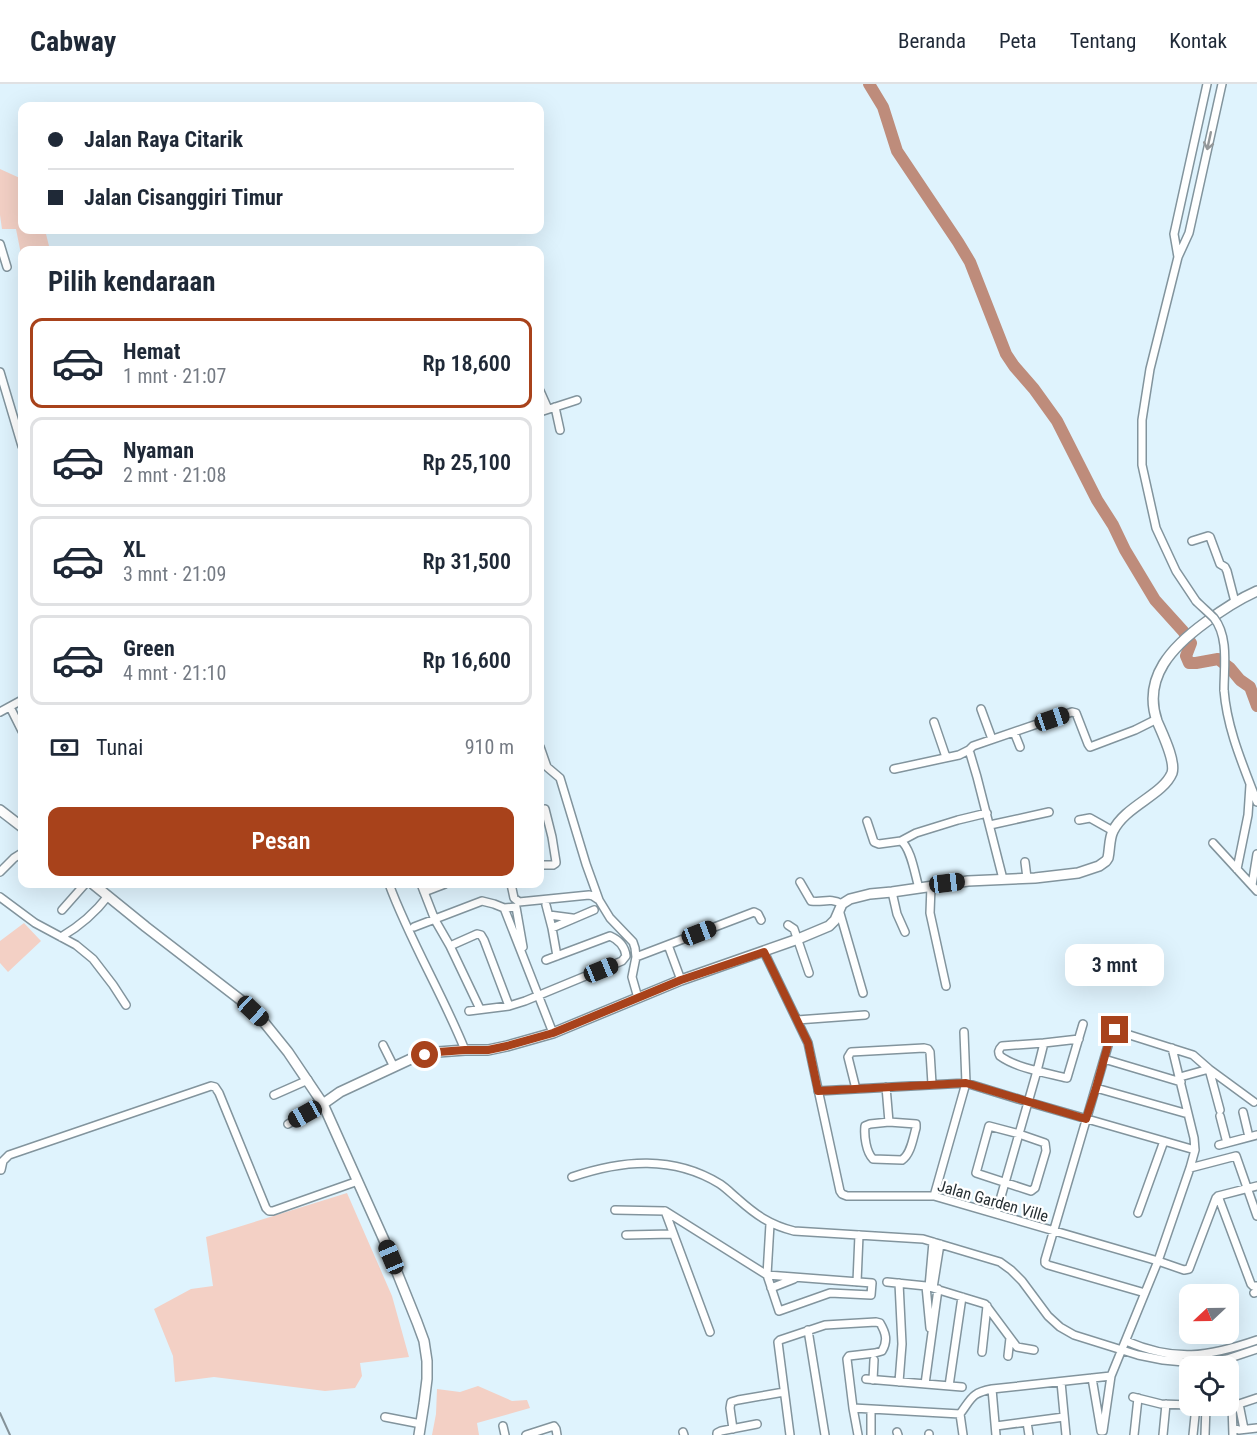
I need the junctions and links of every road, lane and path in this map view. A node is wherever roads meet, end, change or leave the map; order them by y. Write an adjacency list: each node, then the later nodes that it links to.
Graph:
1 (1207, 84): 4 (street)
2 (1222, 84): 4 (street, one-way to 4)
3 (0, 244): 5 (street)
4 (1178, 258): 30 (street, bridge)
5 (7, 267)
6 (0, 372): 12 (street)
7 (544, 397): 9 (street)
8 (577, 400): 9 (street)
9 (551, 408): 10 (street); 11 (street)
10 (544, 411)
11 (561, 430)
12 (18, 433)
13 (1192, 541): 15 (street)
14 (1257, 591): 15 (street)
15 (1235, 602): 20 (street)
16 (18, 702): 17 (street)
17 (10, 707): 19 (street); 22 (street)
18 (981, 709): 24 (street)
19 (0, 712)
20 (1156, 719): 23 (street); 40 (street)
21 (934, 722): 28 (street)
22 (18, 723)
23 (1014, 732): 24 (street); 25 (street)
24 (993, 739): 26 (street)
25 (1020, 747)
26 (969, 750): 28 (street); 35 (street)
27 (544, 758): 65 (street)
28 (946, 758): 29 (street)
29 (894, 769)
30 (1250, 782): 31 (street); 47 (street)
31 (1257, 802)
32 (545, 809): 46 (street)
33 (0, 810): 38 (street)
34 (1049, 812): 39 (street)
35 (987, 813): 39 (street); 41 (street)
36 (1079, 820): 40 (street)
37 (867, 821): 41 (street)
38 (18, 824)
39 (990, 825): 50 (street)
40 (1113, 831): 49 (street)
41 (901, 841): 59 (street)
42 (1213, 843): 47 (street)
43 (1257, 854): 60 (street)
44 (18, 856): 48 (street)
45 (1025, 862): 49 (street)
46 (544, 865)
47 (1237, 869): 60 (street)
48 (0, 872)
49 (1027, 878): 50 (street)
50 (1003, 879): 52 (street)
51 (800, 882): 67 (street)
52 (931, 886): 59 (street); 88 (street)
53 (81, 888): 68 (street)
54 (98, 888): 63 (street)
55 (391, 888): 105 (street)
56 (422, 888): 61 (street)
57 (434, 888): 61 (street)
58 (512, 888): 65 (street)
59 (919, 888): 62 (street)
60 (1254, 888)
61 (424, 892): 72 (street)
62 (892, 892): 67 (street); 77 (street)
63 (108, 896): 78 (street); 110 (street)
64 (0, 897): 78 (street)
65 (599, 900): 84 (street)
66 (546, 905): 70 (street)
67 (841, 907): 79 (street); 89 (street)
68 (62, 910)
69 (594, 910): 71 (street)
70 (549, 915): 71 (street); 76 (street)
71 (575, 918): 76 (street)
72 (435, 920): 75 (street); 81 (street); 90 (street)
73 (760, 920): 80 (street)
74 (788, 925): 79 (street)
75 (414, 927)
76 (552, 928): 83 (street)
77 (905, 932)
78 (61, 937): 92 (street)
79 (798, 939): 82 (street); 86 (street)
80 (668, 945): 84 (street); 87 (street)
81 (450, 946): 93 (street); 94 (street)
82 (764, 952): 87 (street); 97 (street, Jalan Garden Ville)
83 (557, 956): 85 (street); 90 (street)
84 (636, 957): 91 (street)
85 (546, 960)
86 (809, 973)
87 (681, 980): 91 (street)
88 (946, 986)
89 (863, 993)
90 (538, 995): 93 (street); 100 (street)
91 (638, 998): 100 (street)
92 (126, 1005)
93 (509, 1006): 94 (street)
94 (480, 1009): 95 (street)
95 (468, 1011)
96 (865, 1016): 97 (street)
97 (797, 1020): 117 (street, Jalan Garden Ville)
98 (1083, 1024): 101 (street)
99 (964, 1032): 112 (street)
100 (553, 1033): 105 (street)
101 (1079, 1039): 102 (street); 109 (street)
102 (1044, 1043): 109 (street); 109 (street)
103 (383, 1045): 107 (street)
104 (1172, 1048): 106 (street); 108 (street); 111 (street)
105 (465, 1050): 107 (street)
106 (1104, 1059): 111 (street); 115 (street)
107 (394, 1067): 121 (street)
108 (1209, 1068): 111 (street); 120 (street); 131 (street)
109 (1037, 1071): 119 (street)
110 (308, 1080): 118 (street); 121 (street)
111 (1180, 1080): 123 (street)
112 (966, 1083): 113 (street); 119 (street); 141 (street)
113 (932, 1084): 114 (street); 116 (street)
114 (886, 1087): 116 (street); 125 (street)
115 (1096, 1088): 123 (street); 124 (street)
116 (856, 1089): 117 (street)
117 (818, 1091): 141 (street, Jalan Garden Ville)
118 (274, 1095)
119 (1028, 1102): 124 (street); 127 (street)
120 (1254, 1102)
121 (323, 1104): 126 (street); 137 (street)
122 (1243, 1112): 129 (street)
123 (1188, 1114): 133 (street)
124 (1086, 1119): 130 (street); 149 (street)
125 (889, 1122): 125 (street)
126 (288, 1124)
127 (1019, 1134): 138 (street); 138 (street); 138 (street)
128 (1257, 1135): 129 (street)
129 (1249, 1137): 131 (street)
130 (1164, 1141): 133 (street); 145 (street)
131 (1227, 1143): 132 (street)
132 (1219, 1145)
133 (1195, 1150): 134 (street)
134 (1190, 1168): 140 (street); 154 (street)
135 (2, 1170): 137 (street)
136 (572, 1178): 148 (street)
137 (358, 1181): 203 (street)
138 (1005, 1184): 146 (street)
139 (1257, 1186): 140 (street)
140 (1247, 1189): 142 (street); 147 (street)
141 (934, 1196): 146 (street, Jalan Garden Ville)
142 (1218, 1196): 154 (street, Jalan Garden Ville); 162 (street)
143 (615, 1210): 144 (street)
144 (665, 1211): 150 (street); 155 (street)
145 (1138, 1213)
146 (996, 1214): 149 (street, Jalan Garden Ville)
147 (1257, 1216)
148 (771, 1224): 152 (street); 155 (street)
149 (1053, 1232): 154 (street, Jalan Garden Ville); 163 (street)
150 (674, 1234): 151 (street); 167 (street)
151 (626, 1235)
152 (859, 1235): 153 (street); 157 (street)
153 (937, 1243): 161 (street); 174 (street)
154 (1158, 1261): 163 (street)
155 (766, 1275): 156 (street); 160 (street)
156 (798, 1278): 157 (street); 160 (street)
157 (857, 1282): 160 (street)
158 (887, 1282): 159 (street)
159 (899, 1283): 161 (street); 182 (street)
160 (771, 1288)
161 (931, 1288): 164 (street); 169 (street); 169 (street)
162 (1256, 1290)
163 (1145, 1293): 171 (street)
164 (962, 1297): 165 (street); 185 (street)
165 (987, 1306): 168 (street); 175 (street)
166 (808, 1330): 188 (street); 193 (street); 217 (street)
167 (710, 1332)
168 (1010, 1338): 173 (street); 176 (street)
169 (931, 1339): 184 (street)
170 (1257, 1340): 171 (street)
171 (1126, 1341): 174 (street)
172 (1257, 1349): 177 (street)
173 (1034, 1350)
174 (1122, 1350): 179 (street); 180 (street)
175 (982, 1353)
176 (1008, 1356)
177 (1236, 1356)
178 (874, 1360): 182 (street)
179 (1179, 1363)
180 (1111, 1376): 181 (street); 181 (street)
181 (1092, 1378): 183 (street)
182 (899, 1382): 184 (street)
183 (1061, 1382): 187 (street); 201 (street)
184 (925, 1384): 185 (street)
185 (949, 1386): 186 (street)
186 (962, 1387)
187 (992, 1389): 195 (street); 206 (street)
188 (784, 1392): 208 (street); 216 (street)
189 (1257, 1398): 190 (street)
190 (1239, 1402)
191 (1166, 1404): 192 (street); 224 (street); 225 (street)
192 (1179, 1405)
193 (853, 1408): 194 (street); 218 (street)
194 (871, 1409): 195 (street); 219 (street)
195 (960, 1414): 220 (street)
196 (1195, 1416): 226 (street)
197 (1205, 1416): 227 (street)
198 (1233, 1416): 210 (street)
199 (1238, 1416): 209 (street)
200 (385, 1417): 203 (street)
201 (1064, 1417): 202 (street); 223 (street)
202 (1027, 1422): 206 (street); 222 (street)
203 (421, 1424): 211 (street)
204 (757, 1425): 208 (street)
205 (503, 1426): 212 (street)
206 (996, 1426): 221 (street)
207 (1257, 1428): 209 (street)
208 (733, 1429): 215 (street)
209 (1244, 1429): 210 (street)
210 (1233, 1432)
211 (419, 1435)
212 (505, 1435)
213 (526, 1435): 214 (street)
214 (557, 1435)
215 (717, 1435)
216 (790, 1435)
217 (825, 1435)
218 (858, 1435)
219 (871, 1435)
220 (963, 1435)
221 (996, 1435)
222 (1029, 1435)
223 (1066, 1435)
224 (1134, 1435)
225 (1163, 1435)
226 (1193, 1435)
227 (1204, 1435)

